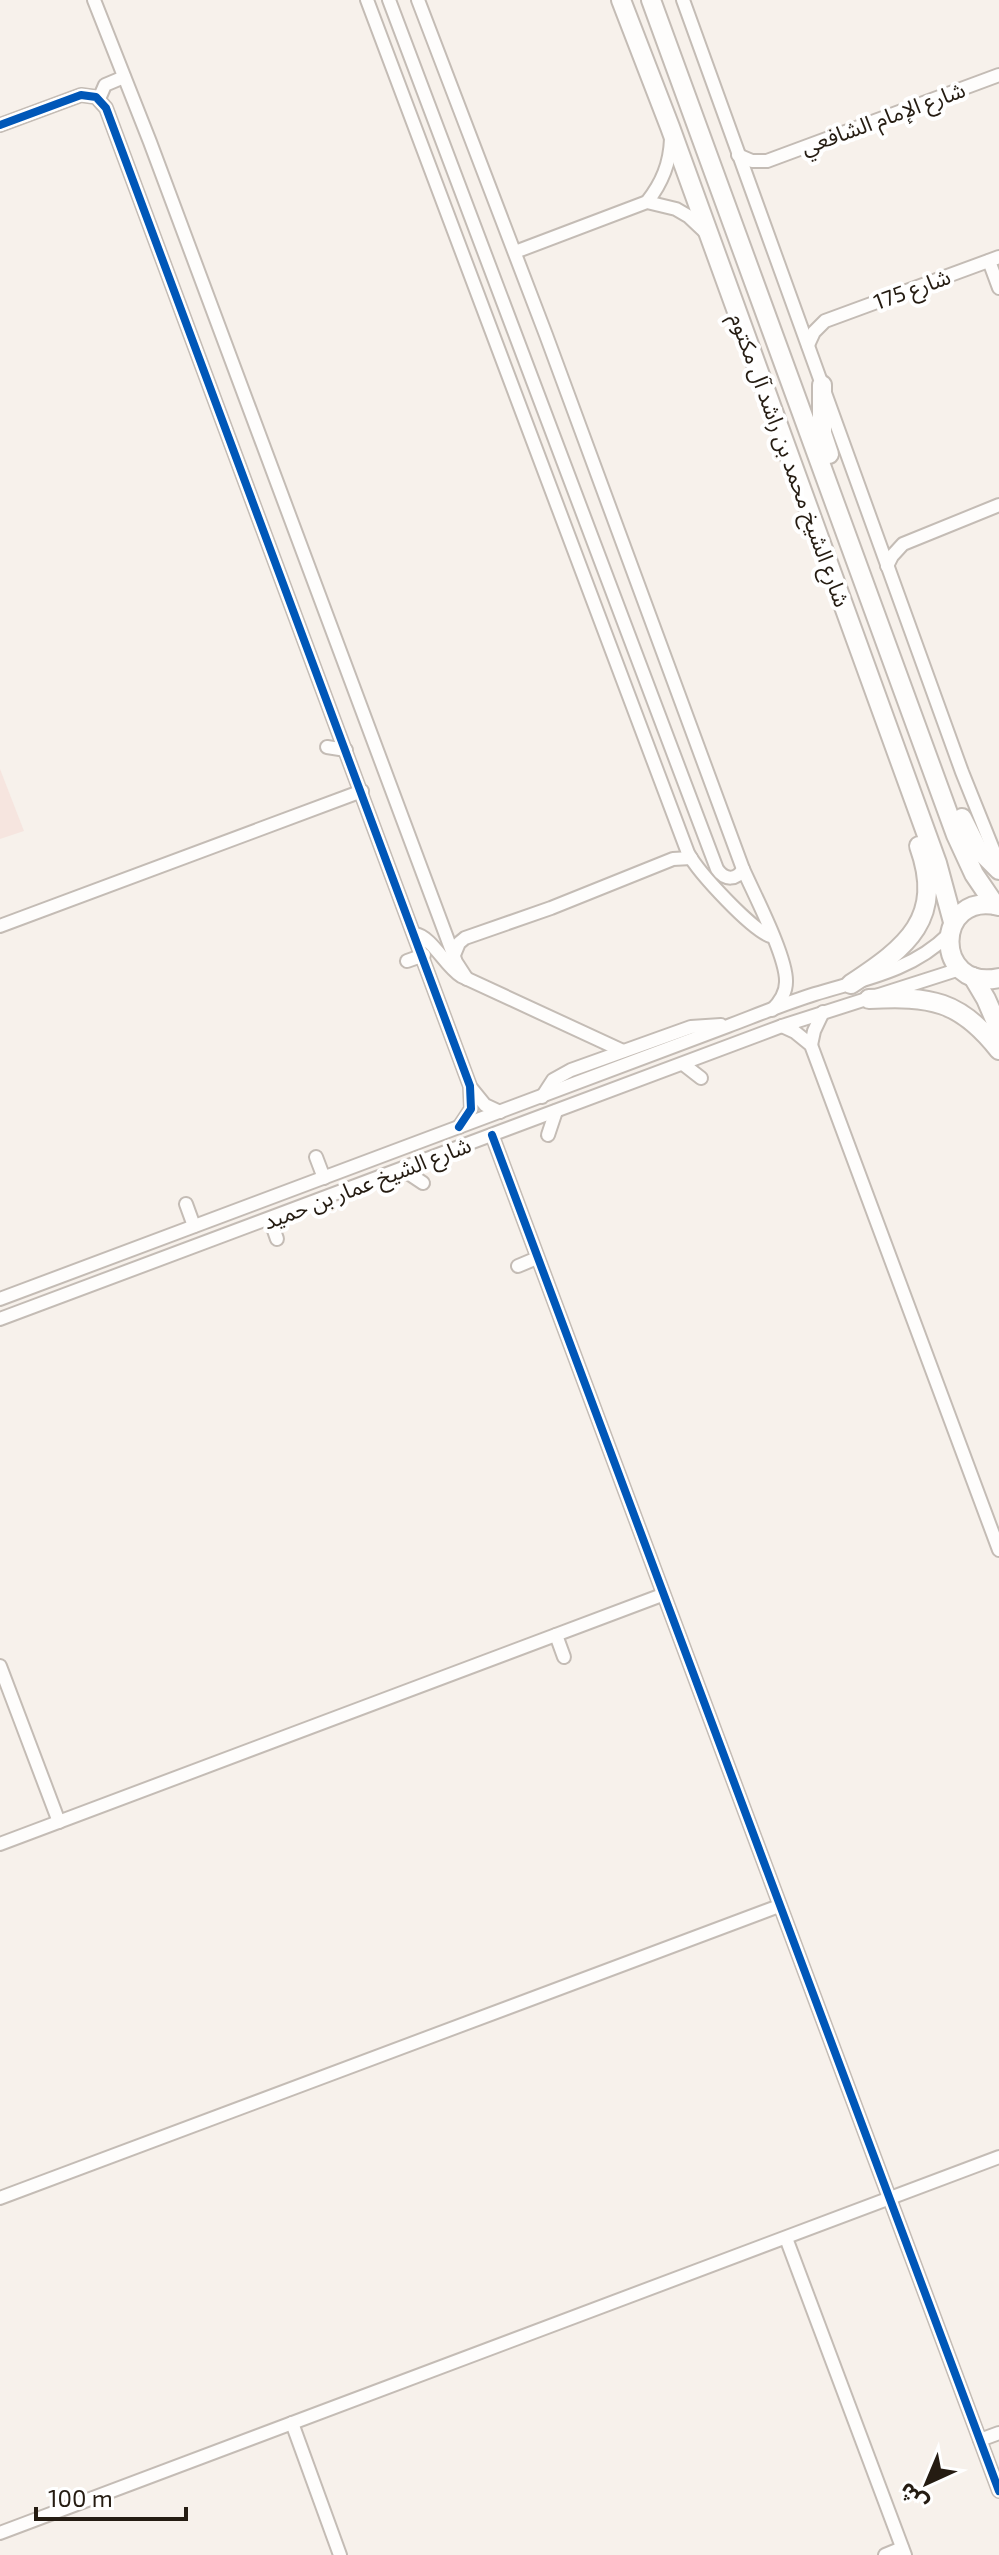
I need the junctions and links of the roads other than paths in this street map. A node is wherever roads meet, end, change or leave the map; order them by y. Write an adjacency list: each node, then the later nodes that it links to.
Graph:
1 (94, 0): 11 (street)
2 (367, 0): 22 (street)
3 (389, 0): 9 (street)
4 (418, 0): 8 (street)
5 (621, 0): 14 (highway, شارع الشيخ محمد بن راشد آل مكتوم)
6 (651, 0): 31 (highway, شارع الشيخ محمد بن راشد آل مكتوم)
7 (686, 3): 15 (street)
8 (443, 64): 9 (street); 21 (street)
9 (417, 75): 19 (street)
10 (999, 75): 16 (street, شارع الإمام الشافعي)
11 (124, 77): 12 (street); 50 (street)
12 (99, 99): 13 (street); 37 (street)
13 (0, 125)
14 (670, 127): 18 (street); 20 (highway, شارع الشيخ محمد بن راشد آل مكتوم)
15 (738, 155): 16 (street); 17 (street)
16 (767, 161): 17 (street)
17 (750, 186): 25 (street)
18 (647, 202): 20 (street); 21 (street)
19 (470, 216): 22 (street); 29 (street)
20 (710, 236): 39 (highway, شارع الشيخ محمد بن راشد آل مكتوم)
21 (515, 252): 27 (street)
22 (463, 255): 41 (street)
23 (994, 259): 24 (street); 26 (street, شارع 175)
24 (999, 288)
25 (796, 311): 26 (street); 28 (street)
26 (825, 321): 28 (street)
27 (546, 335): 29 (street); 43 (street)
28 (808, 345): 30 (street)
29 (520, 346): 43 (street)
30 (822, 385): 31 (highway); 33 (street)
31 (836, 504): 38 (highway, شارع الشيخ محمد بن راشد آل مكتوم)
32 (999, 505): 34 (street)
33 (877, 537): 34 (street); 35 (street)
34 (903, 544): 35 (street)
35 (887, 566): 42 (street)
36 (327, 747): 37 (street)
37 (346, 750): 40 (street)
38 (933, 769): 42 (highway); 44 (highway, شارع الشيخ محمد بن راشد آل مكتوم)
39 (908, 785): 46 (highway, شارع الشيخ محمد بن راشد آل مكتوم); 56 (highway)
40 (362, 791): 45 (street); 47 (street)
41 (691, 858): 48 (street); 50 (street)
42 (999, 867)
43 (743, 869): 48 (street)
44 (997, 906): 46 (highway)
45 (0, 926)
46 (951, 928): 52 (highway, شارع الشيخ محمد بن راشد آل مكتوم); 56 (street, شارع الشيخ عمار بن حميد)
47 (415, 934): 49 (street); 55 (street)
48 (773, 937): 53 (street)
49 (424, 955): 51 (street); 69 (street)
50 (454, 955): 55 (street)
51 (407, 961)
52 (967, 973): 54 (highway); 58 (street, شارع الشيخ عمار بن حميد); 63 (highway)
53 (786, 976): 57 (street); 59 (street)
54 (999, 978)
55 (467, 979): 66 (street)
56 (851, 984): 57 (street, شارع الشيخ عمار بن حميد)
57 (813, 995): 59 (street, شارع الشيخ عمار بن حميد)
58 (869, 999): 60 (street, شارع الشيخ عمار بن حميد); 65 (highway)
59 (772, 1010): 61 (street, شارع الشيخ عمار بن حميد)
60 (823, 1012): 62 (street, شارع الشيخ عمار بن حميد); 64 (street)
61 (728, 1026): 66 (street); 70 (street, شارع الشيخ عمار بن حميد)
62 (782, 1026): 64 (street); 67 (street, شارع الشيخ عمار بن حميد)
63 (999, 1029)
64 (811, 1045): 88 (street)
65 (999, 1050)
66 (623, 1051): 70 (street)
67 (683, 1064): 68 (street); 71 (street, شارع الشيخ عمار بن حميد)
68 (701, 1078)
69 (470, 1086): 72 (street); 73 (street)
70 (542, 1097): 72 (street, شارع الشيخ عمار بن حميد)
71 (556, 1111): 74 (street, شارع الشيخ عمار بن حميد); 75 (street)
72 (500, 1112): 73 (street, شارع الشيخ عمار بن حميد)
73 (459, 1127): 78 (street, شارع الشيخ عمار بن حميد)
74 (492, 1135): 77 (street, شارع الشيخ عمار بن حميد); 84 (street)
75 (548, 1135)
76 (316, 1157): 78 (street)
77 (402, 1169): 79 (street); 81 (street, شارع الشيخ عمار بن حميد)
78 (324, 1178): 82 (street, شارع الشيخ عمار بن حميد)
79 (423, 1183)
80 (186, 1204): 82 (street)
81 (270, 1219): 83 (street); 87 (street, شارع الشيخ عمار بن حميد)
82 (194, 1226): 86 (street, شارع الشيخ عمار بن حميد)
83 (277, 1239)
84 (537, 1258): 85 (street); 89 (street)
85 (518, 1266)
86 (0, 1299)
87 (0, 1319)
88 (999, 1550)
89 (662, 1595): 90 (street); 95 (street)
90 (556, 1635): 91 (street); 93 (street)
91 (564, 1657)
92 (0, 1666): 93 (street)
93 (59, 1822): 94 (street)
94 (0, 1844)
95 (779, 1906): 97 (street); 98 (street)
96 (999, 2157): 98 (street)
97 (0, 2198)
98 (889, 2199): 99 (street); 102 (street)
99 (786, 2238): 100 (street); 105 (street)
100 (292, 2423): 104 (street); 106 (street)
101 (999, 2433): 102 (street)
102 (980, 2440): 103 (street)
103 (999, 2491)
104 (0, 2533)
105 (903, 2552): 107 (street)
106 (340, 2555)
107 (885, 2555)

